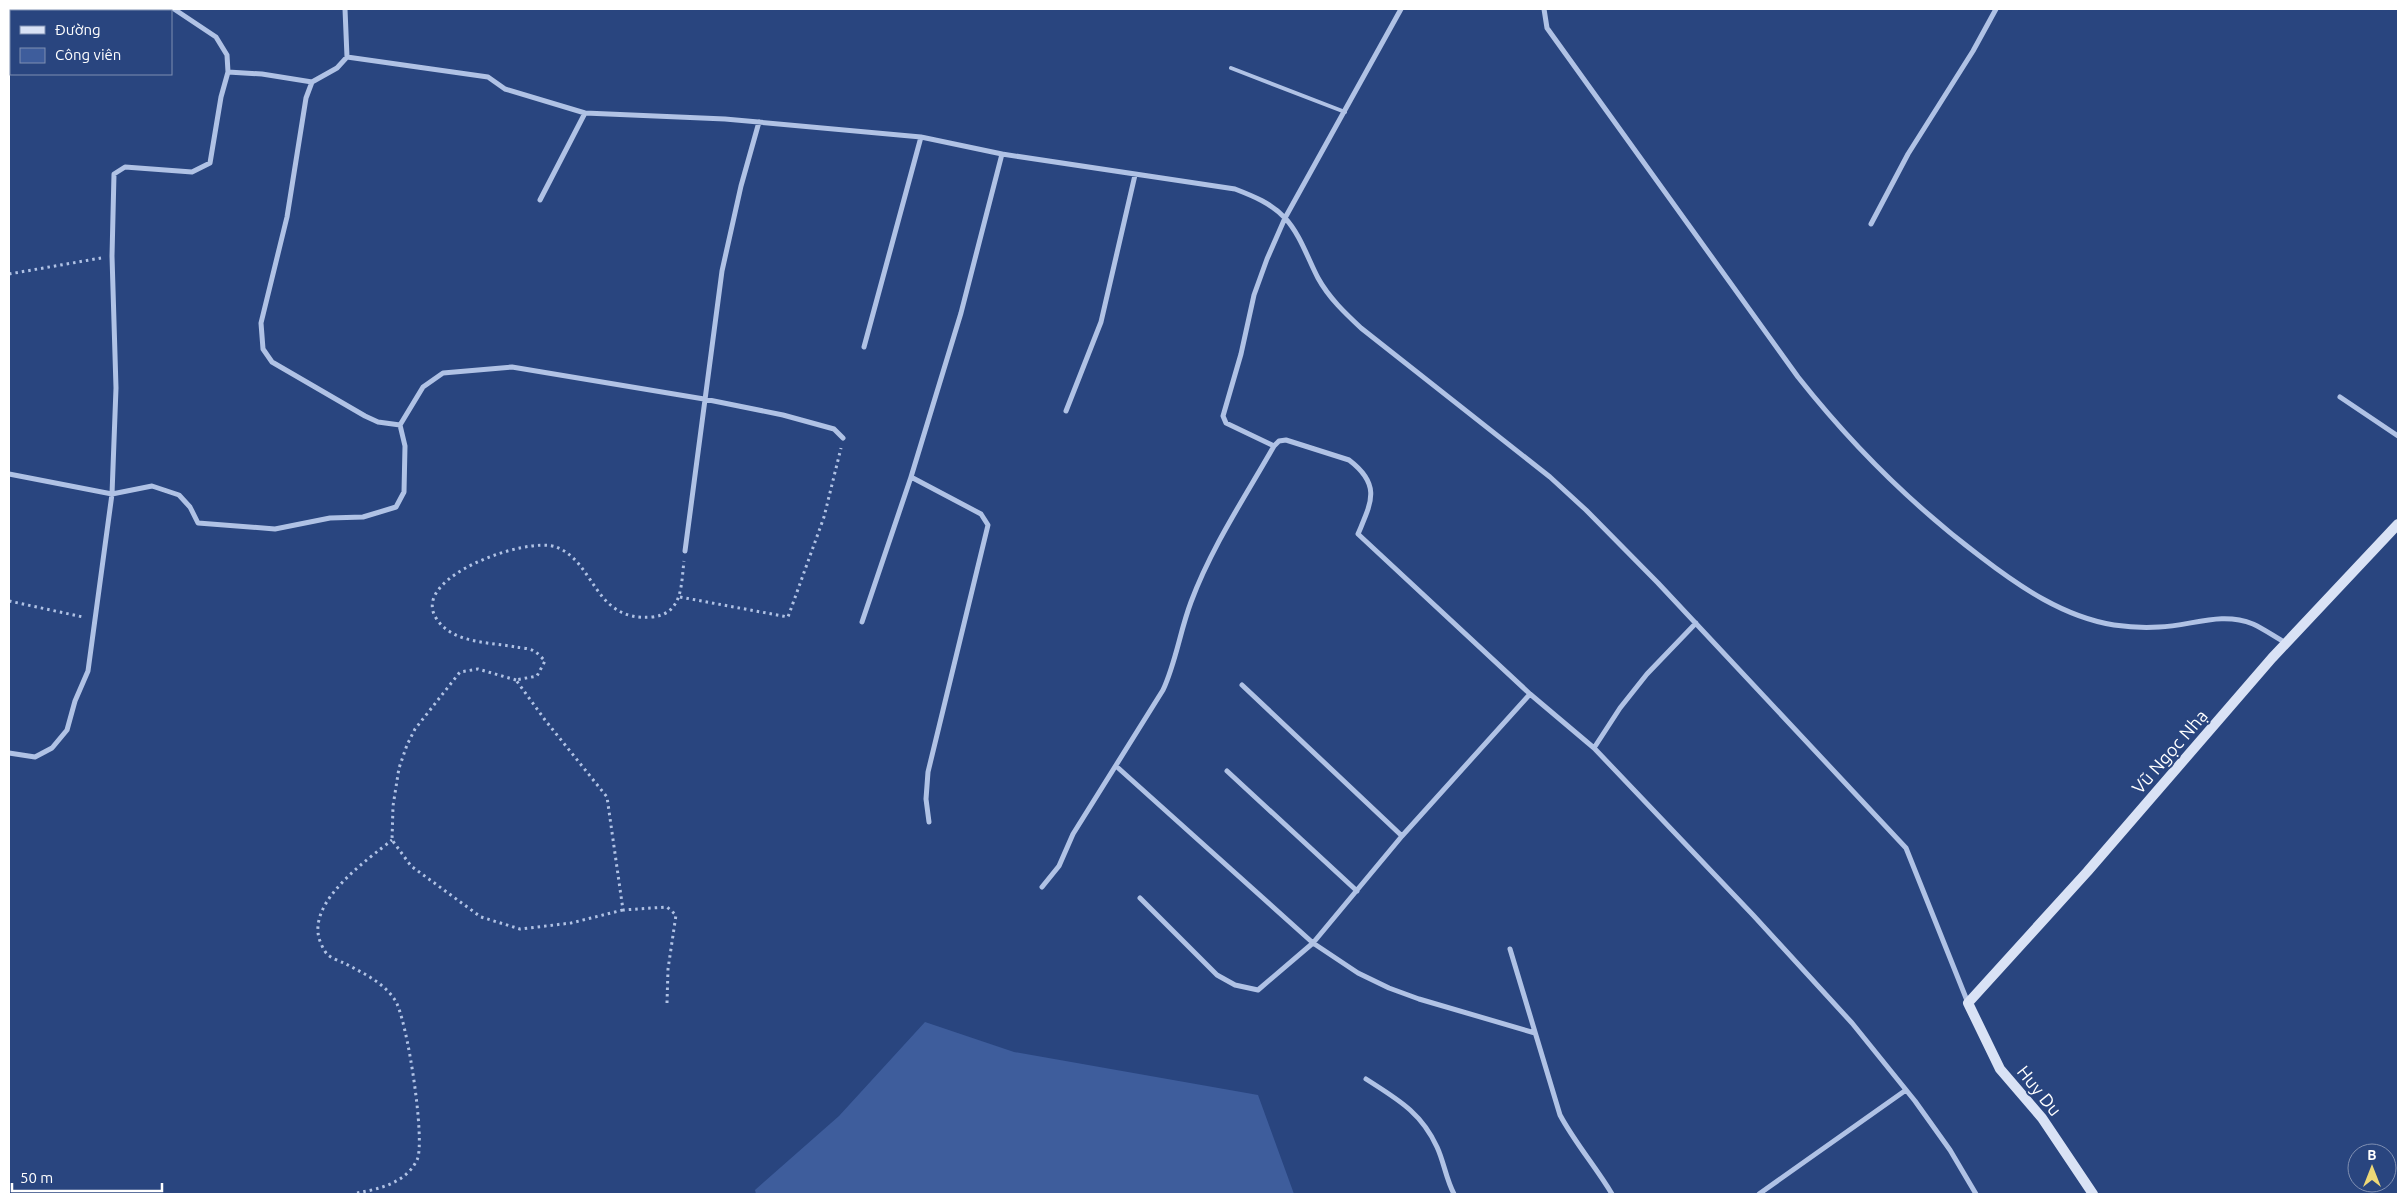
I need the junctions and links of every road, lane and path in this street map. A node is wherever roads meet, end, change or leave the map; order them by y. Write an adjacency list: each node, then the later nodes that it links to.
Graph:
1 (174, 9): 8 (street)
2 (345, 9): 6 (street)
3 (1401, 9): 10 (street)
4 (1544, 9): 39 (street)
5 (1996, 9): 18 (street)
6 (347, 57): 9 (street); 11 (street)
7 (1230, 68): 10 (lane)
8 (228, 72): 9 (street); 19 (street)
9 (312, 82): 25 (street)
10 (1344, 112): 17 (street)
11 (585, 113): 12 (street); 16 (street)
12 (759, 122): 13 (street); 23 (street)
13 (920, 137): 14 (street); 21 (street)
14 (1002, 154): 15 (street); 30 (street)
15 (1135, 175): 17 (street); 24 (street)
16 (540, 200)
17 (1285, 218): 28 (street); 38 (street)
18 (1871, 224)
19 (112, 256): 20 (path); 31 (street)
20 (9, 274)
21 (864, 347)
22 (2340, 396): 26 (street)
23 (704, 399): 25 (street); 27 (street); 33 (street)
24 (1066, 411)
25 (400, 425): 31 (street)
26 (2398, 436)
27 (843, 438): 34 (path)
28 (1274, 446): 42 (street); 45 (street)
29 (9, 474): 31 (street)
30 (911, 477): 37 (street); 47 (street)
31 (112, 494): 36 (street)
32 (2398, 524): 39 (street, Vũ Ngọc Nhạ)
33 (685, 551): 34 (path)
34 (680, 597): 40 (path)
35 (9, 602): 36 (path)
36 (94, 618): 44 (street)
37 (862, 622)
38 (1696, 623): 43 (street); 57 (street)
39 (2286, 643): 57 (street, Vũ Ngọc Nhạ)
40 (516, 680): 49 (path); 53 (path)
41 (1242, 685): 48 (street)
42 (1530, 694): 43 (street); 48 (street)
43 (1594, 748): 60 (street)
44 (9, 753)
45 (1116, 766): 50 (street); 54 (street)
46 (1227, 771): 51 (street)
47 (929, 822)
48 (1402, 836): 51 (street)
49 (392, 840): 53 (path); 61 (path)
50 (1042, 887)
51 (1357, 891): 54 (street)
52 (1140, 898): 54 (street)
53 (623, 910): 56 (path)
54 (1313, 943): 58 (street)
55 (1510, 949): 58 (street)
56 (667, 1003)
57 (1968, 1003): 66 (street, Huy Du)
58 (1535, 1033): 63 (street)
59 (1366, 1079): 62 (street)
60 (1906, 1090): 64 (street); 65 (street)
61 (357, 1193)
62 (1454, 1194)
63 (1612, 1194)
64 (1759, 1194)
65 (1976, 1194)
66 (2094, 1194)

